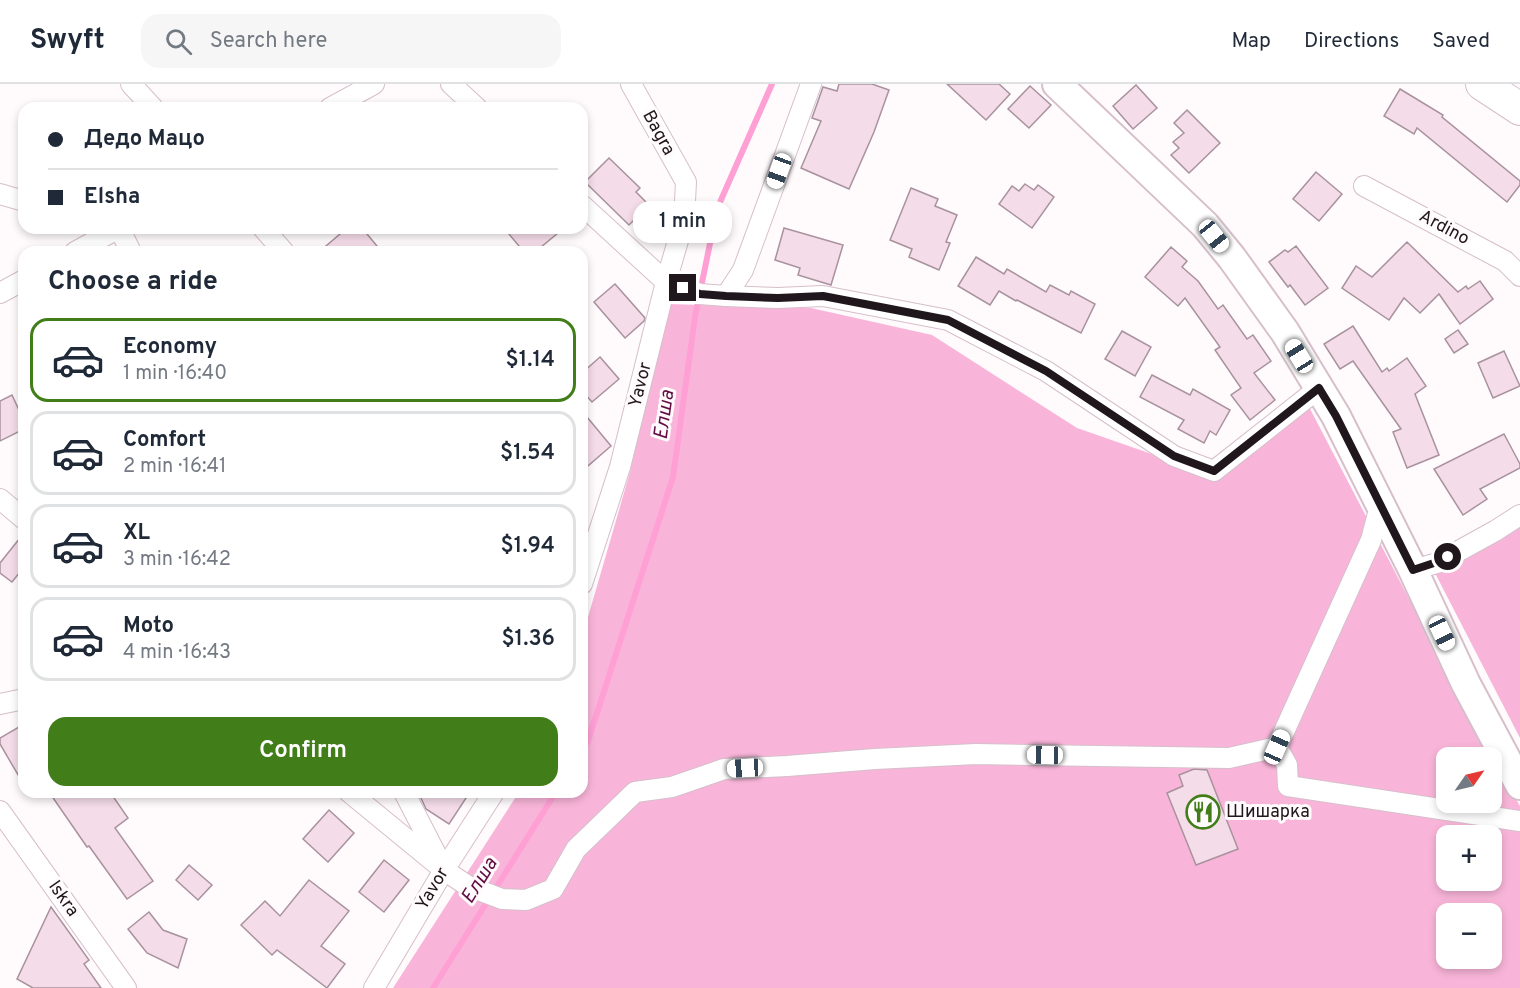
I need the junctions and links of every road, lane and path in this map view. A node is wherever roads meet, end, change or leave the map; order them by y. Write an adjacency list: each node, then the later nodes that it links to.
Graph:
1 (131, 84): 8 (street)
2 (374, 84): 9 (street)
3 (450, 84): 10 (street)
4 (631, 84): 12 (street, Bagra)
5 (811, 84): 25 (street)
6 (1057, 84): 26 (main road)
7 (1482, 84): 11 (main road)
8 (148, 102)
9 (341, 102)
10 (470, 102)
11 (1520, 109)
12 (686, 182): 22 (street, Yavor)
13 (1364, 186): 21 (street, Ardino)
14 (0, 194): 15 (street)
15 (18, 199)
16 (588, 210): 22 (street)
17 (108, 234): 19 (street)
18 (268, 234): 20 (street)
19 (86, 246)
20 (279, 246)
21 (1520, 276)
22 (666, 282): 25 (street); 31 (street, Yavor)
23 (18, 283): 24 (street)
24 (0, 293)
25 (726, 296): 26 (street)
26 (1319, 388): 28 (main road)
27 (0, 499): 29 (street)
28 (1380, 506): 32 (main road); 35 (street)
29 (18, 514)
30 (1520, 515): 32 (street)
31 (588, 555)
32 (1413, 570): 36 (main road)
33 (18, 700): 34 (street)
34 (0, 704)
35 (1277, 747): 41 (street); 42 (street)
36 (1520, 785)
37 (357, 798): 42 (street)
38 (408, 798): 42 (street)
39 (490, 798): 42 (street, Yavor)
40 (0, 811): 43 (street, Iskra)
41 (1520, 821)
42 (444, 870): 44 (street, Yavor)
43 (126, 988)
44 (374, 988)

